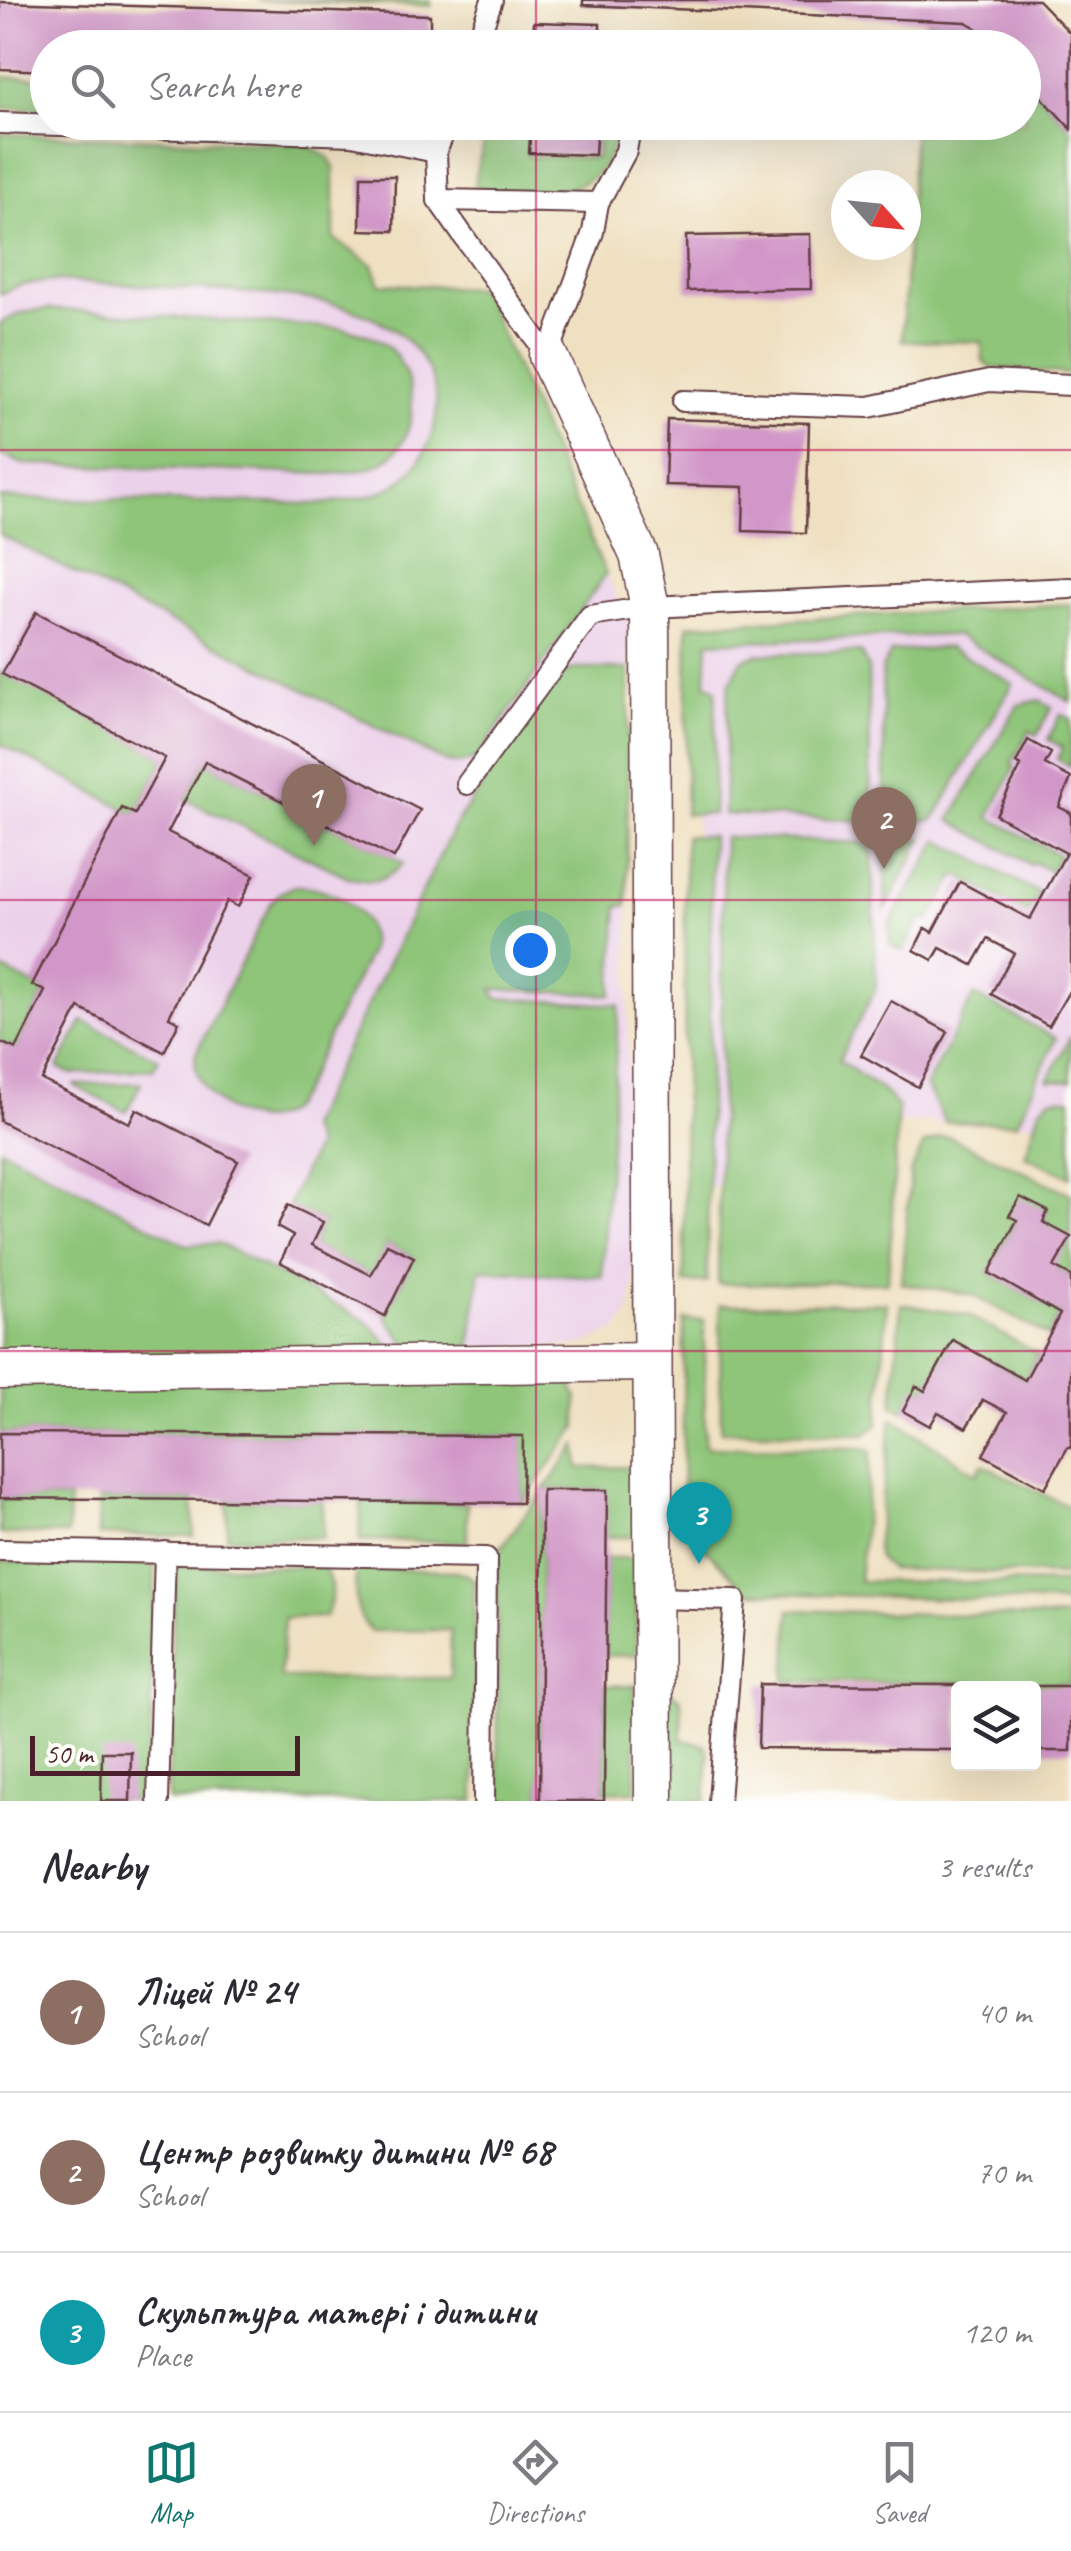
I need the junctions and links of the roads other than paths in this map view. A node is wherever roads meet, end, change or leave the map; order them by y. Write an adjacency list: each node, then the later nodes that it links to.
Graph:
1 (492, 0): 2 (lane)
2 (481, 30)
3 (0, 123): 4 (lane)
4 (30, 124)
5 (377, 140): 8 (lane)
6 (441, 140): 8 (lane)
7 (628, 140): 10 (lane)
8 (436, 152): 9 (lane)
9 (438, 200): 10 (lane); 11 (lane)
10 (598, 203): 11 (lane)
11 (548, 356): 15 (street)
12 (1071, 386): 13 (lane)
13 (683, 401)
14 (1071, 588): 15 (lane)
15 (650, 607): 16 (lane); 17 (street)
16 (466, 784)
17 (652, 1362): 18 (street); 21 (street)
18 (0, 1370)
19 (0, 1550): 20 (lane)
20 (165, 1552): 22 (lane); 23 (lane)
21 (652, 1598): 24 (street); 25 (lane)
22 (158, 1801)
23 (484, 1801)
24 (654, 1801)
25 (719, 1801)

